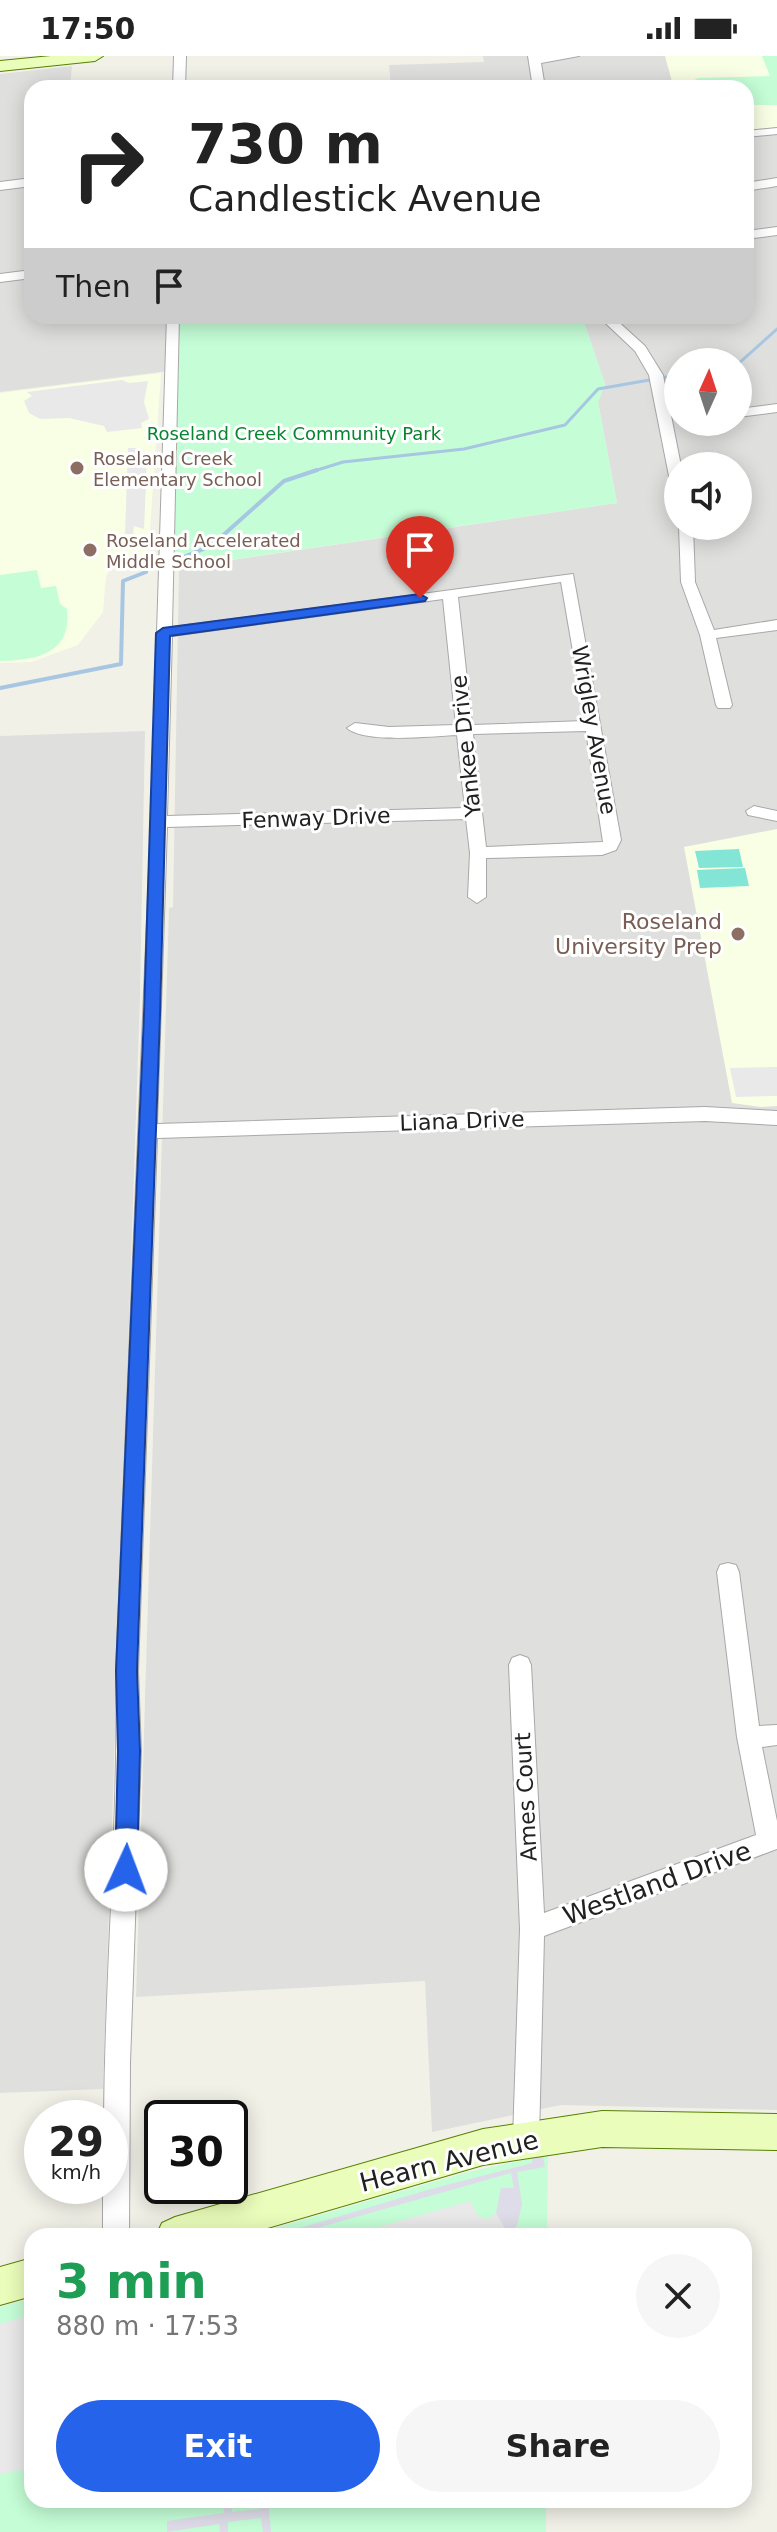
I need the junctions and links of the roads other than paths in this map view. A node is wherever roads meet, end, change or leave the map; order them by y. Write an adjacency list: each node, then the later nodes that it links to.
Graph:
1 (95, 56): 5 (main road)
2 (180, 56): 6 (street)
3 (573, 56): 4 (street)
4 (534, 58): 7 (street)
5 (0, 66)
6 (179, 80)
7 (538, 80)
8 (777, 131): 9 (street)
9 (754, 133)
10 (777, 182): 13 (street)
11 (24, 183): 12 (street)
12 (0, 186)
13 (754, 186)
14 (777, 231): 15 (street)
15 (754, 234)
16 (24, 275): 17 (street)
17 (0, 278)
18 (173, 324): 26 (street)
19 (613, 324): 20 (street)
20 (664, 399)
21 (777, 408): 22 (street)
22 (752, 411)
23 (686, 540): 27 (street)
24 (450, 594): 26 (street); 29 (street, Wrigley Avenue); 31 (street, Yankee Drive)
25 (777, 625): 27 (street)
26 (163, 633): 35 (street)
27 (708, 635): 28 (street)
28 (724, 705)
29 (593, 726): 31 (street); 36 (street, Wrigley Avenue)
30 (355, 728): 31 (street)
31 (464, 730): 33 (street, Yankee Drive)
32 (754, 811): 34 (street)
33 (474, 813): 35 (street, Fenway Drive); 36 (street, Yankee Drive)
34 (777, 816)
35 (159, 822): 39 (street)
36 (478, 853): 37 (street, Yankee Drive)
37 (477, 897)
38 (777, 1118): 39 (street, Liana Drive)
39 (147, 1131): 47 (street)
40 (728, 1572): 43 (street, Westland Drive)
41 (520, 1665): 44 (street, Ames Court)
42 (777, 1735): 43 (street)
43 (749, 1737): 44 (street, Westland Drive)
44 (532, 1929): 46 (street)
45 (777, 2132): 46 (main road, Hearn Avenue)
46 (526, 2139): 48 (main road, Hearn Avenue)
47 (116, 2228)
48 (203, 2228)
49 (24, 2279): 50 (main road)
50 (0, 2286)

